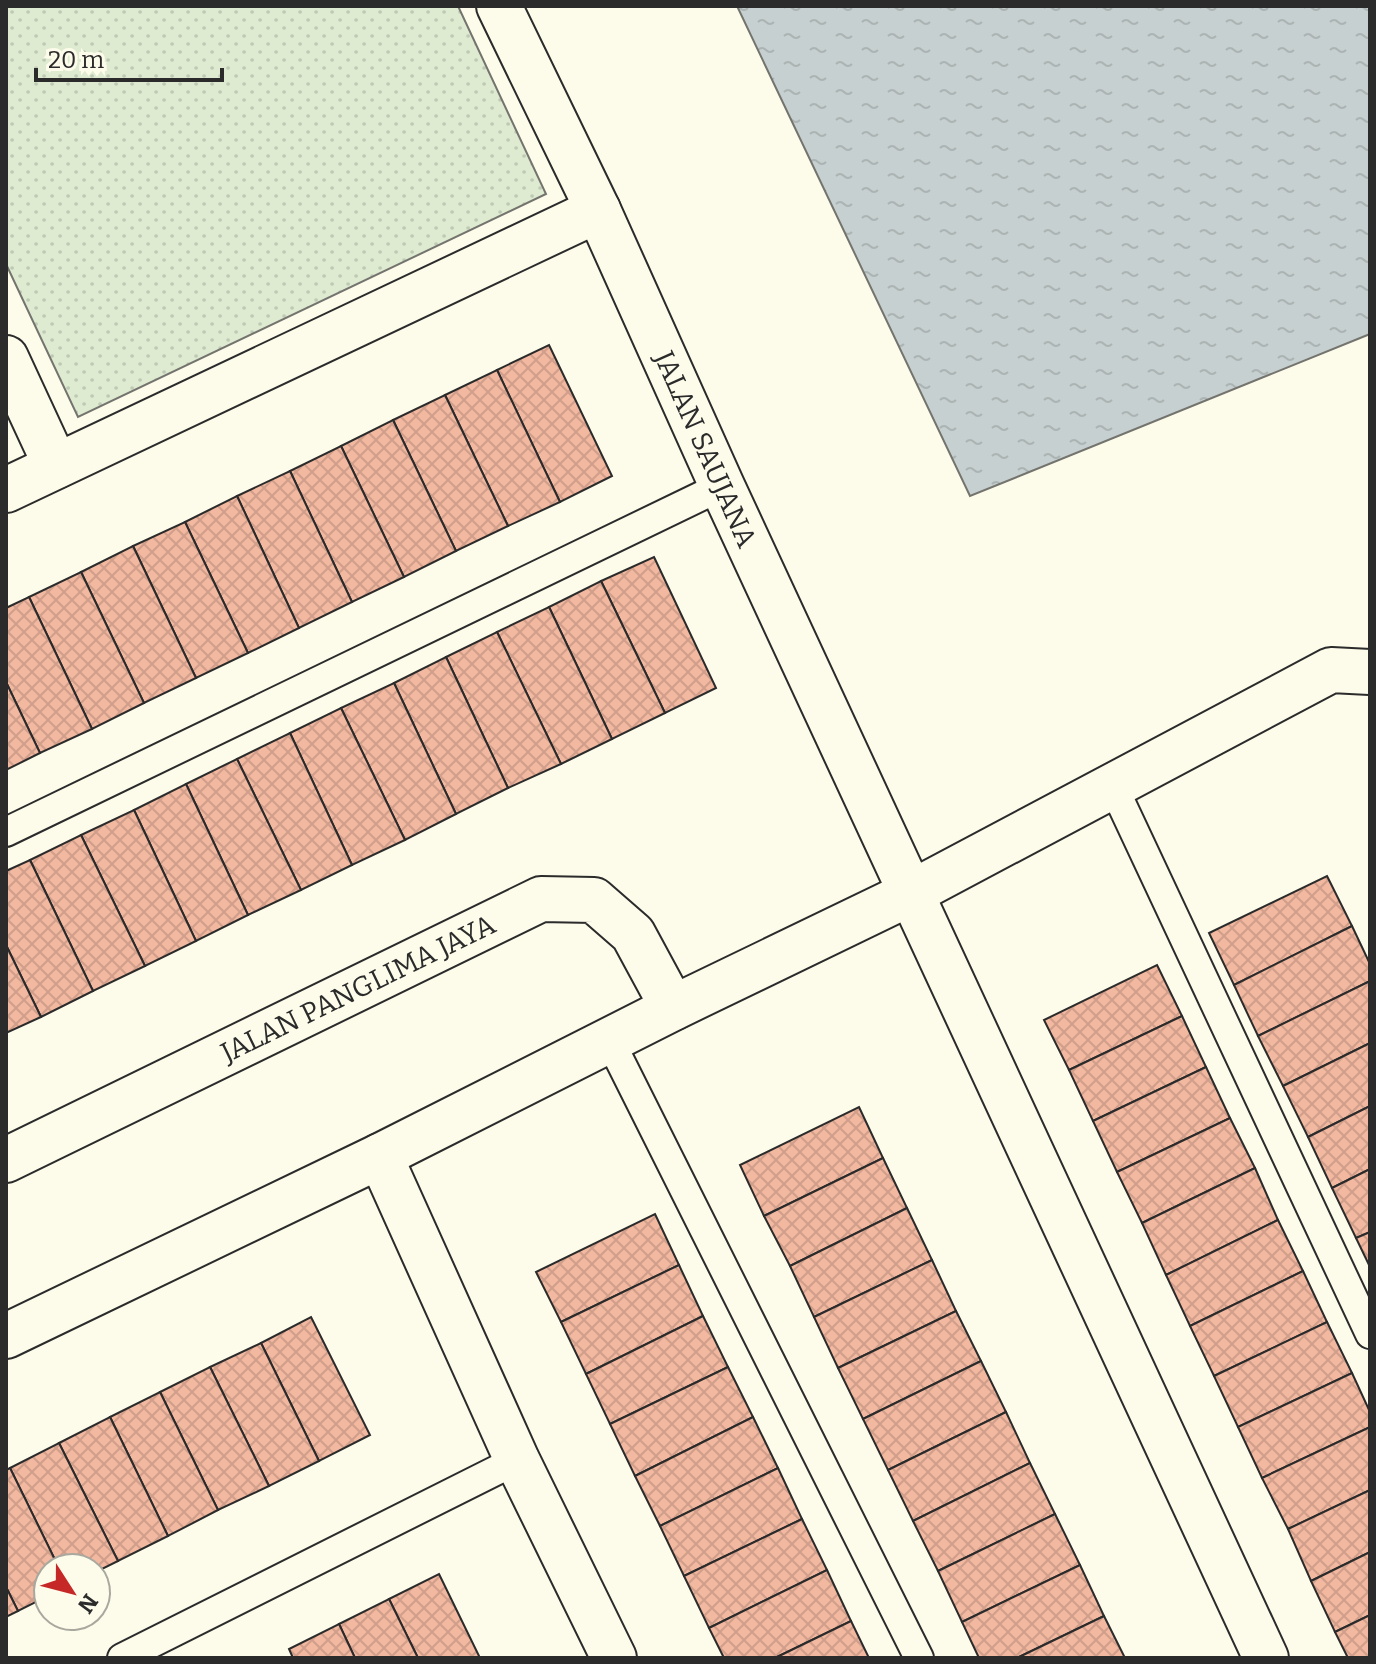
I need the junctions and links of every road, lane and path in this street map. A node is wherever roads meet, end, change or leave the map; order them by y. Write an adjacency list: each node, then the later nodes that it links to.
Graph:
1 (499, 6): 2 (street, JALAN SAUJANA)
2 (598, 210): 4 (street); 5 (street, JALAN SAUJANA)
3 (6, 358): 4 (street)
4 (56, 466): 6 (street)
5 (722, 486): 9 (lane); 10 (street, JALAN SAUJANA)
6 (6, 490)
7 (1370, 672): 8 (street)
8 (1113, 786): 10 (street); 15 (lane)
9 (6, 832)
10 (911, 893): 11 (street); 21 (street, JALAN SAUJANA)
11 (673, 1008): 12 (street); 14 (street, JALAN PANGLIMA JAYA)
12 (610, 1041): 13 (street); 20 (lane)
13 (380, 1156): 16 (street); 17 (street)
14 (6, 1160)
15 (1370, 1334)
16 (6, 1336)
17 (517, 1460): 18 (lane); 19 (street)
18 (122, 1658)
19 (614, 1658)
20 (919, 1658)
21 (1266, 1658)

